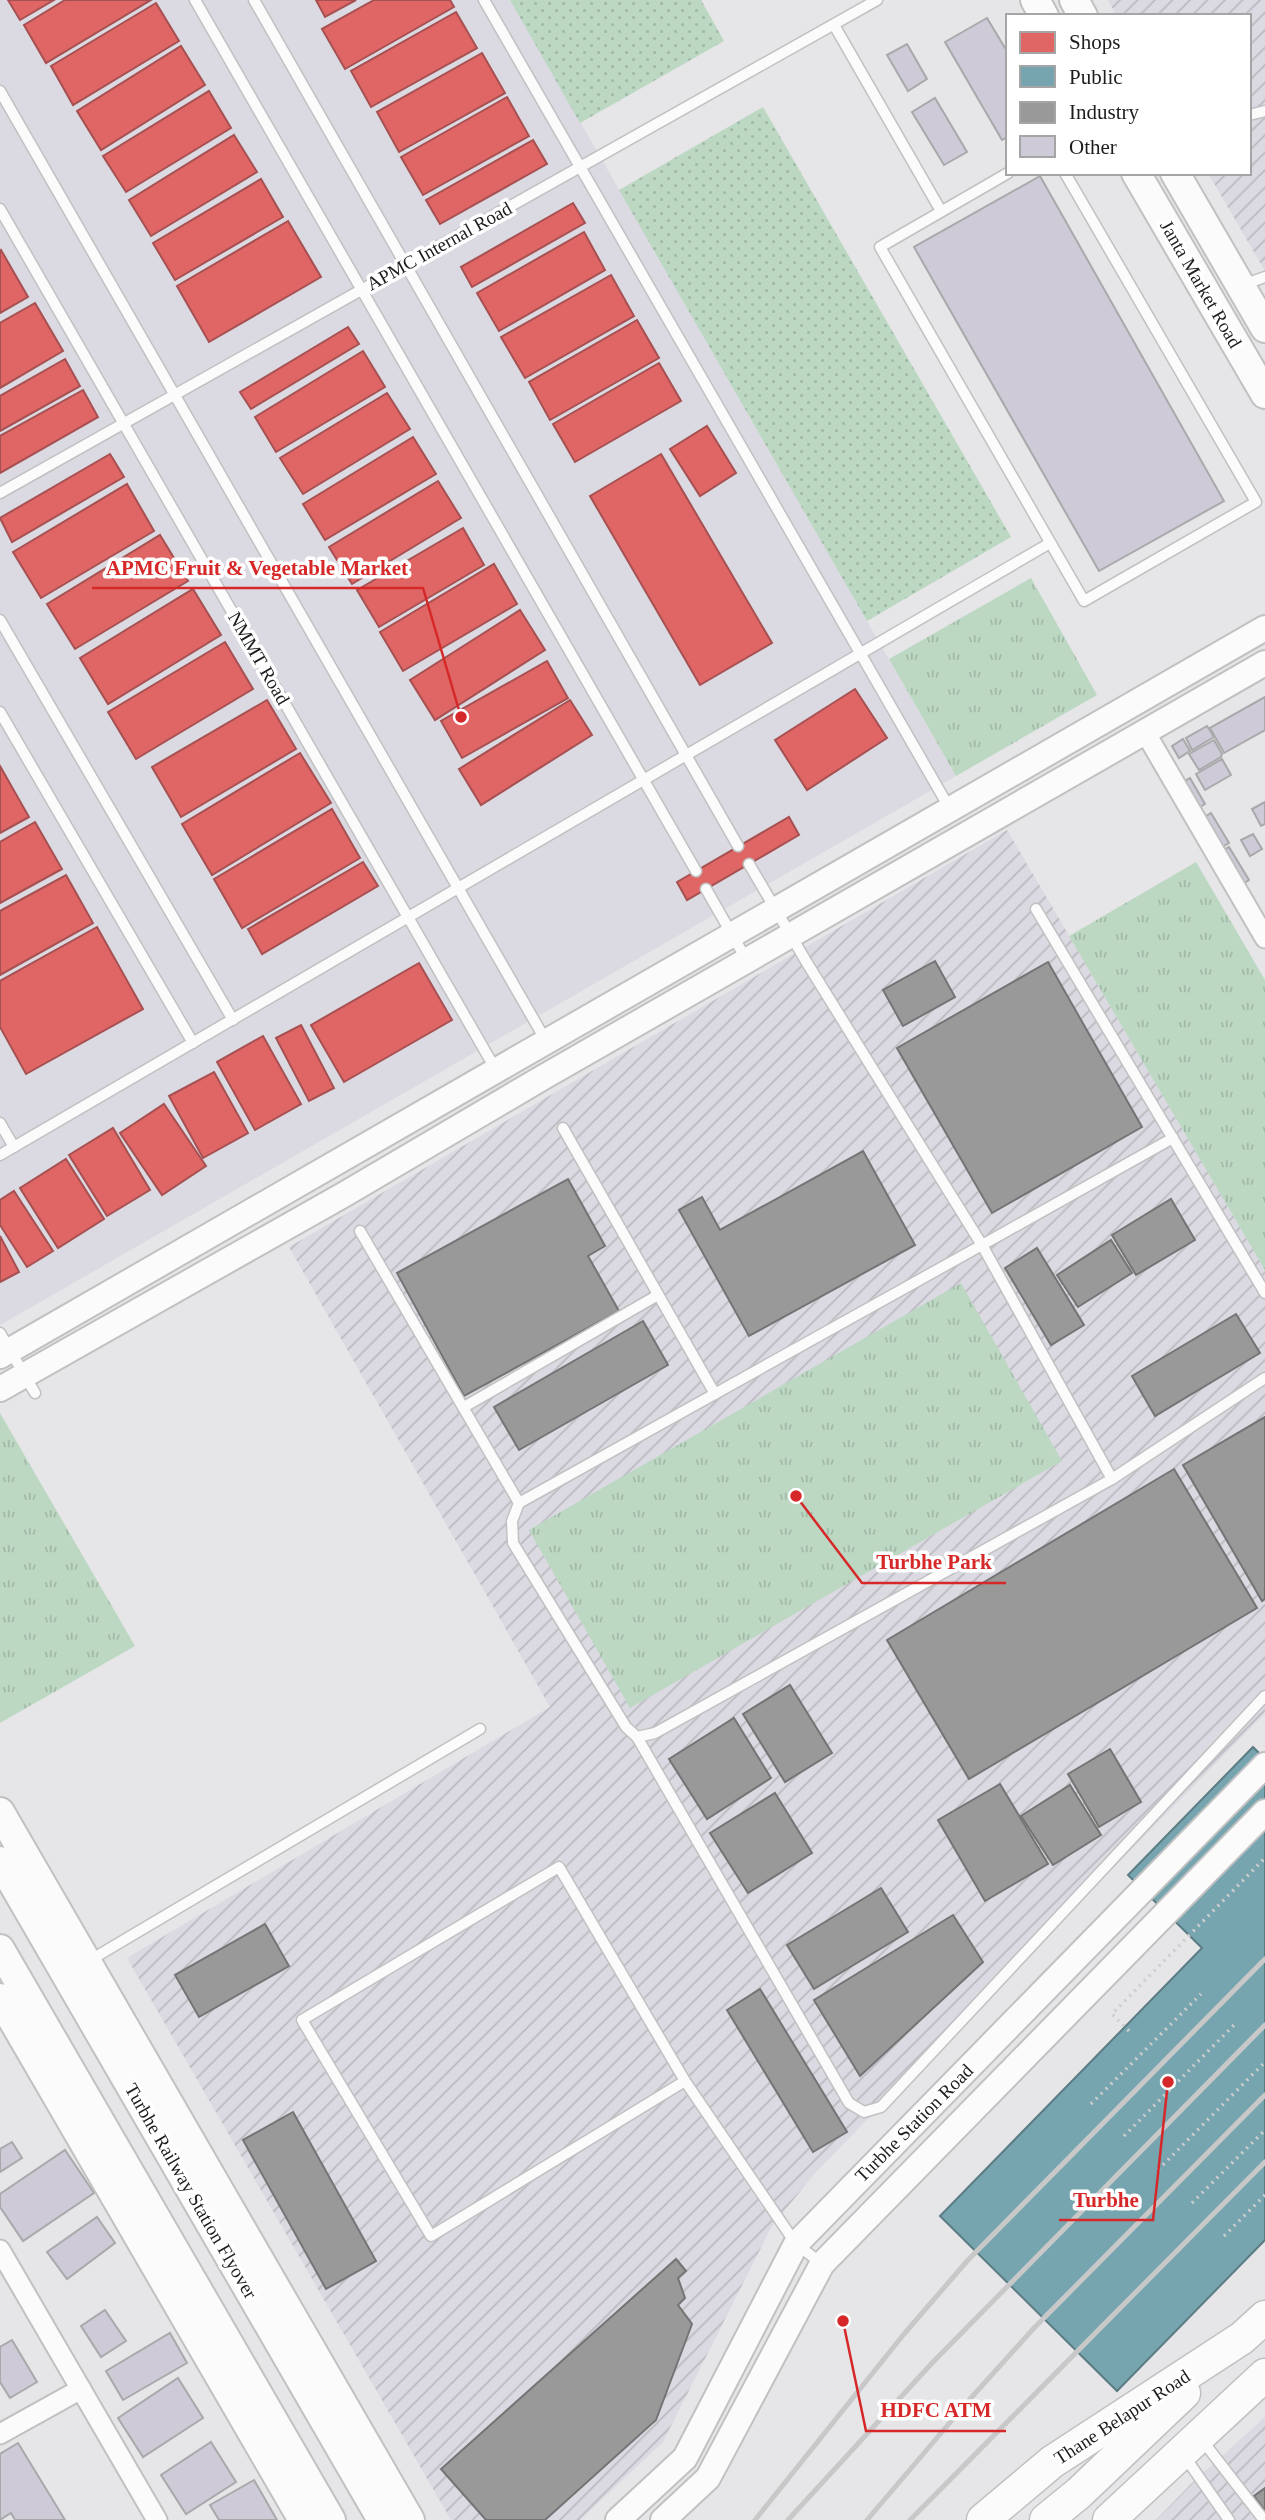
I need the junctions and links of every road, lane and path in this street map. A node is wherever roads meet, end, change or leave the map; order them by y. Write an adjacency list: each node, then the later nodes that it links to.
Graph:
1 (195, 0): 16 (lane)
2 (254, 0): 14 (lane)
3 (484, 0): 7 (lane)
4 (877, 0): 5 (lane, APMC Internal Road)
5 (834, 24): 7 (lane, APMC Internal Road); 13 (lane)
6 (0, 91): 19 (lane)
7 (580, 167): 14 (lane, APMC Internal Road); 25 (lane)
8 (1006, 174): 13 (lane)
9 (1066, 175): 22 (lane)
10 (1137, 175): 18 (main road, Janta Market Road)
11 (1176, 175): 15 (main road, Janta Market Road)
12 (0, 209): 20 (lane, NMMT Road)
13 (941, 211): 22 (lane)
14 (406, 265): 16 (lane, APMC Internal Road); 29 (lane)
15 (1253, 281): 17 (main road, Janta Market Road)
16 (362, 290): 19 (lane, APMC Internal Road); 30 (lane)
17 (1265, 328)
18 (1265, 394)
19 (174, 395): 20 (lane, APMC Internal Road); 35 (lane)
20 (123, 423): 21 (lane, APMC Internal Road); 39 (lane, NMMT Road)
21 (0, 493)
22 (1051, 543): 25 (lane)
23 (0, 620): 44 (lane)
24 (1265, 628): 31 (street)
25 (860, 654): 29 (lane); 31 (lane)
26 (1265, 663): 28 (street)
27 (0, 712): 45 (lane)
28 (1145, 732): 41 (street); 42 (street)
29 (687, 755): 30 (lane); 32 (lane)
30 (643, 780): 34 (lane); 35 (lane)
31 (950, 809): 38 (street)
32 (738, 846)
33 (749, 864): 38 (lane)
34 (696, 871)
35 (458, 888): 39 (lane); 46 (lane)
36 (706, 889): 40 (lane)
37 (1036, 909): 50 (lane)
38 (776, 910): 40 (street); 41 (lane)
39 (408, 917): 44 (lane); 47 (lane, NMMT Road)
40 (732, 935): 43 (lane); 46 (street)
41 (790, 936): 43 (street); 55 (lane)
42 (1265, 938)
43 (747, 960): 46 (street)
44 (233, 1020): 45 (lane)
45 (193, 1043): 51 (lane)
46 (538, 1060): 47 (street); 53 (street)
47 (496, 1070): 53 (street)
48 (0, 1123): 51 (lane)
49 (563, 1128): 57 (lane)
50 (1173, 1138): 55 (lane); 56 (lane)
51 (14, 1147): 52 (lane)
52 (0, 1155)
53 (338, 1180): 58 (street); 60 (street)
54 (360, 1231): 63 (lane)
55 (982, 1245): 62 (lane); 64 (lane)
56 (1265, 1293)
57 (658, 1295): 62 (lane); 63 (lane)
58 (3, 1346): 60 (lane)
59 (1265, 1378): 64 (lane)
60 (30, 1384): 61 (street)
61 (0, 1389)
62 (715, 1394): 65 (lane)
63 (464, 1407): 65 (lane)
64 (1112, 1479): 68 (lane)
65 (519, 1503): 68 (lane)
66 (1265, 1696): 68 (lane)
67 (480, 1729): 77 (lane)
68 (638, 1737)
69 (1265, 1765): 72 (street, Turbhe Station Road)
70 (0, 1812): 77 (main road)
71 (1265, 1812): 73 (street, Turbhe Station Road)
72 (1214, 1817): 73 (street); 82 (street, Turbhe Station Road)
73 (1237, 1840): 84 (street, Turbhe Station Road)
74 (1265, 1858): 81 (path)
75 (0, 1861): 104 (main road, Turbhe Railway Station Flyover)
76 (0, 1949): 103 (main road)
77 (87, 1962): 105 (main road)
78 (1201, 1994): 86 (path)
79 (2, 2006): 102 (main road)
80 (1234, 2025): 88 (path)
81 (1129, 2031)
82 (978, 2058): 84 (street); 93 (street, Turbhe Station Road)
83 (1265, 2062): 89 (path)
84 (1001, 2080): 95 (street, Turbhe Station Road)
85 (685, 2081): 85 (lane); 93 (lane)
86 (1091, 2104)
87 (1265, 2130): 91 (path)
88 (1124, 2136)
89 (1158, 2170)
90 (1265, 2195): 92 (path)
91 (1192, 2203)
92 (1224, 2236)
93 (796, 2244): 95 (lane); 106 (street, Turbhe Station Road)
94 (0, 2250): 98 (street)
95 (822, 2264): 107 (street, Turbhe Station Road)
96 (1254, 2328): 108 (main road, Thane Belapur Road); 109 (main road)
97 (1265, 2375): 100 (main road)
98 (81, 2389): 99 (street); 101 (street)
99 (0, 2434)
100 (1191, 2444): 110 (main road); 111 (lane); 112 (lane)
101 (155, 2519)
102 (303, 2520)
103 (331, 2520)
104 (382, 2520)
105 (411, 2520)
106 (618, 2520)
107 (663, 2520)
108 (983, 2520)
109 (1046, 2520)
110 (1109, 2520)
111 (1229, 2520)
112 (1264, 2520)

